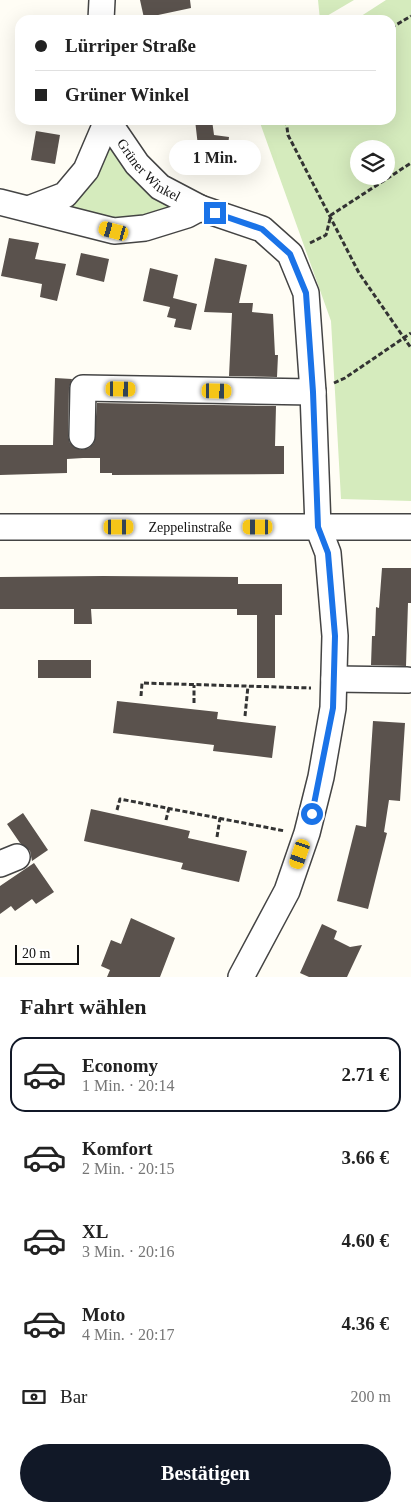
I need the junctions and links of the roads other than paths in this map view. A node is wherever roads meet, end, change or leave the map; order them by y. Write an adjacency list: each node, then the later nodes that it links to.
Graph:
1 (102, 0): 2 (street)
2 (102, 15)
3 (105, 125): 6 (street, Grüner Winkel)
4 (110, 125): 7 (street, Grüner Winkel)
5 (0, 202): 6 (street, Grüner Winkel)
6 (31, 208): 7 (street, Grüner Winkel)
7 (200, 208): 8 (street, Grüner Winkel)
8 (313, 392): 9 (street); 11 (street, Grüner Winkel)
9 (82, 436)
10 (0, 527): 11 (street, Zeppelinstraße)
11 (318, 527): 12 (street, Zeppelinstraße); 14 (street, Grüner Winkel)
12 (411, 527)
13 (407, 680): 14 (street)
14 (334, 684): 15 (street, Grüner Winkel)
15 (241, 977)

